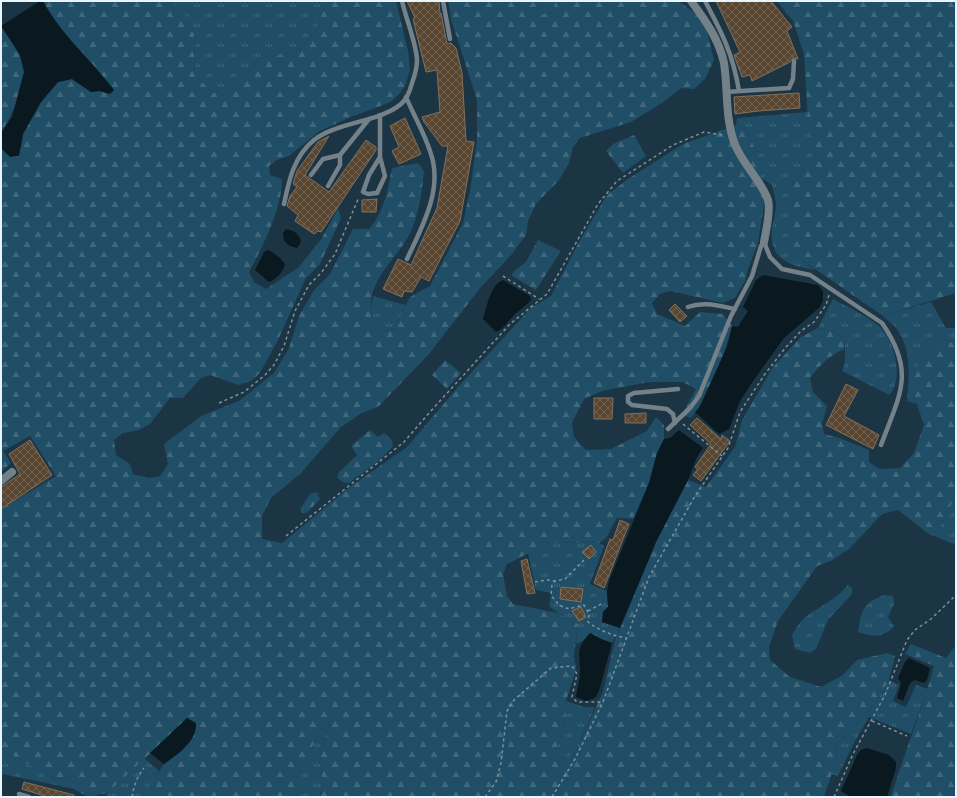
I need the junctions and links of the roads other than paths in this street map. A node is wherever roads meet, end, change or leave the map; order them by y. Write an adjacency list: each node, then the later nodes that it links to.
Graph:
1 (402, 1): 9 (lane)
2 (443, 1): 5 (lane)
3 (692, 1): 8 (street)
4 (705, 1): 7 (lane)
5 (450, 39)
6 (794, 61): 7 (lane)
7 (739, 91): 8 (lane)
8 (726, 92): 17 (street)
9 (406, 97): 10 (lane); 18 (lane)
10 (380, 115): 11 (lane); 13 (lane)
11 (369, 118): 12 (lane); 16 (lane)
12 (340, 155): 14 (lane); 15 (lane)
13 (380, 157): 13 (lane)
14 (311, 175)
15 (328, 186)
16 (284, 204)
17 (764, 242): 20 (lane); 24 (lane)
18 (407, 259)
19 (688, 307): 20 (lane)
20 (735, 309): 22 (lane)
21 (678, 389): 22 (lane)
22 (678, 422): 23 (lane)
23 (668, 430)
24 (881, 444)
25 (12, 472): 26 (street)
26 (1, 481)
27 (19, 794): 28 (lane)
28 (29, 797)

